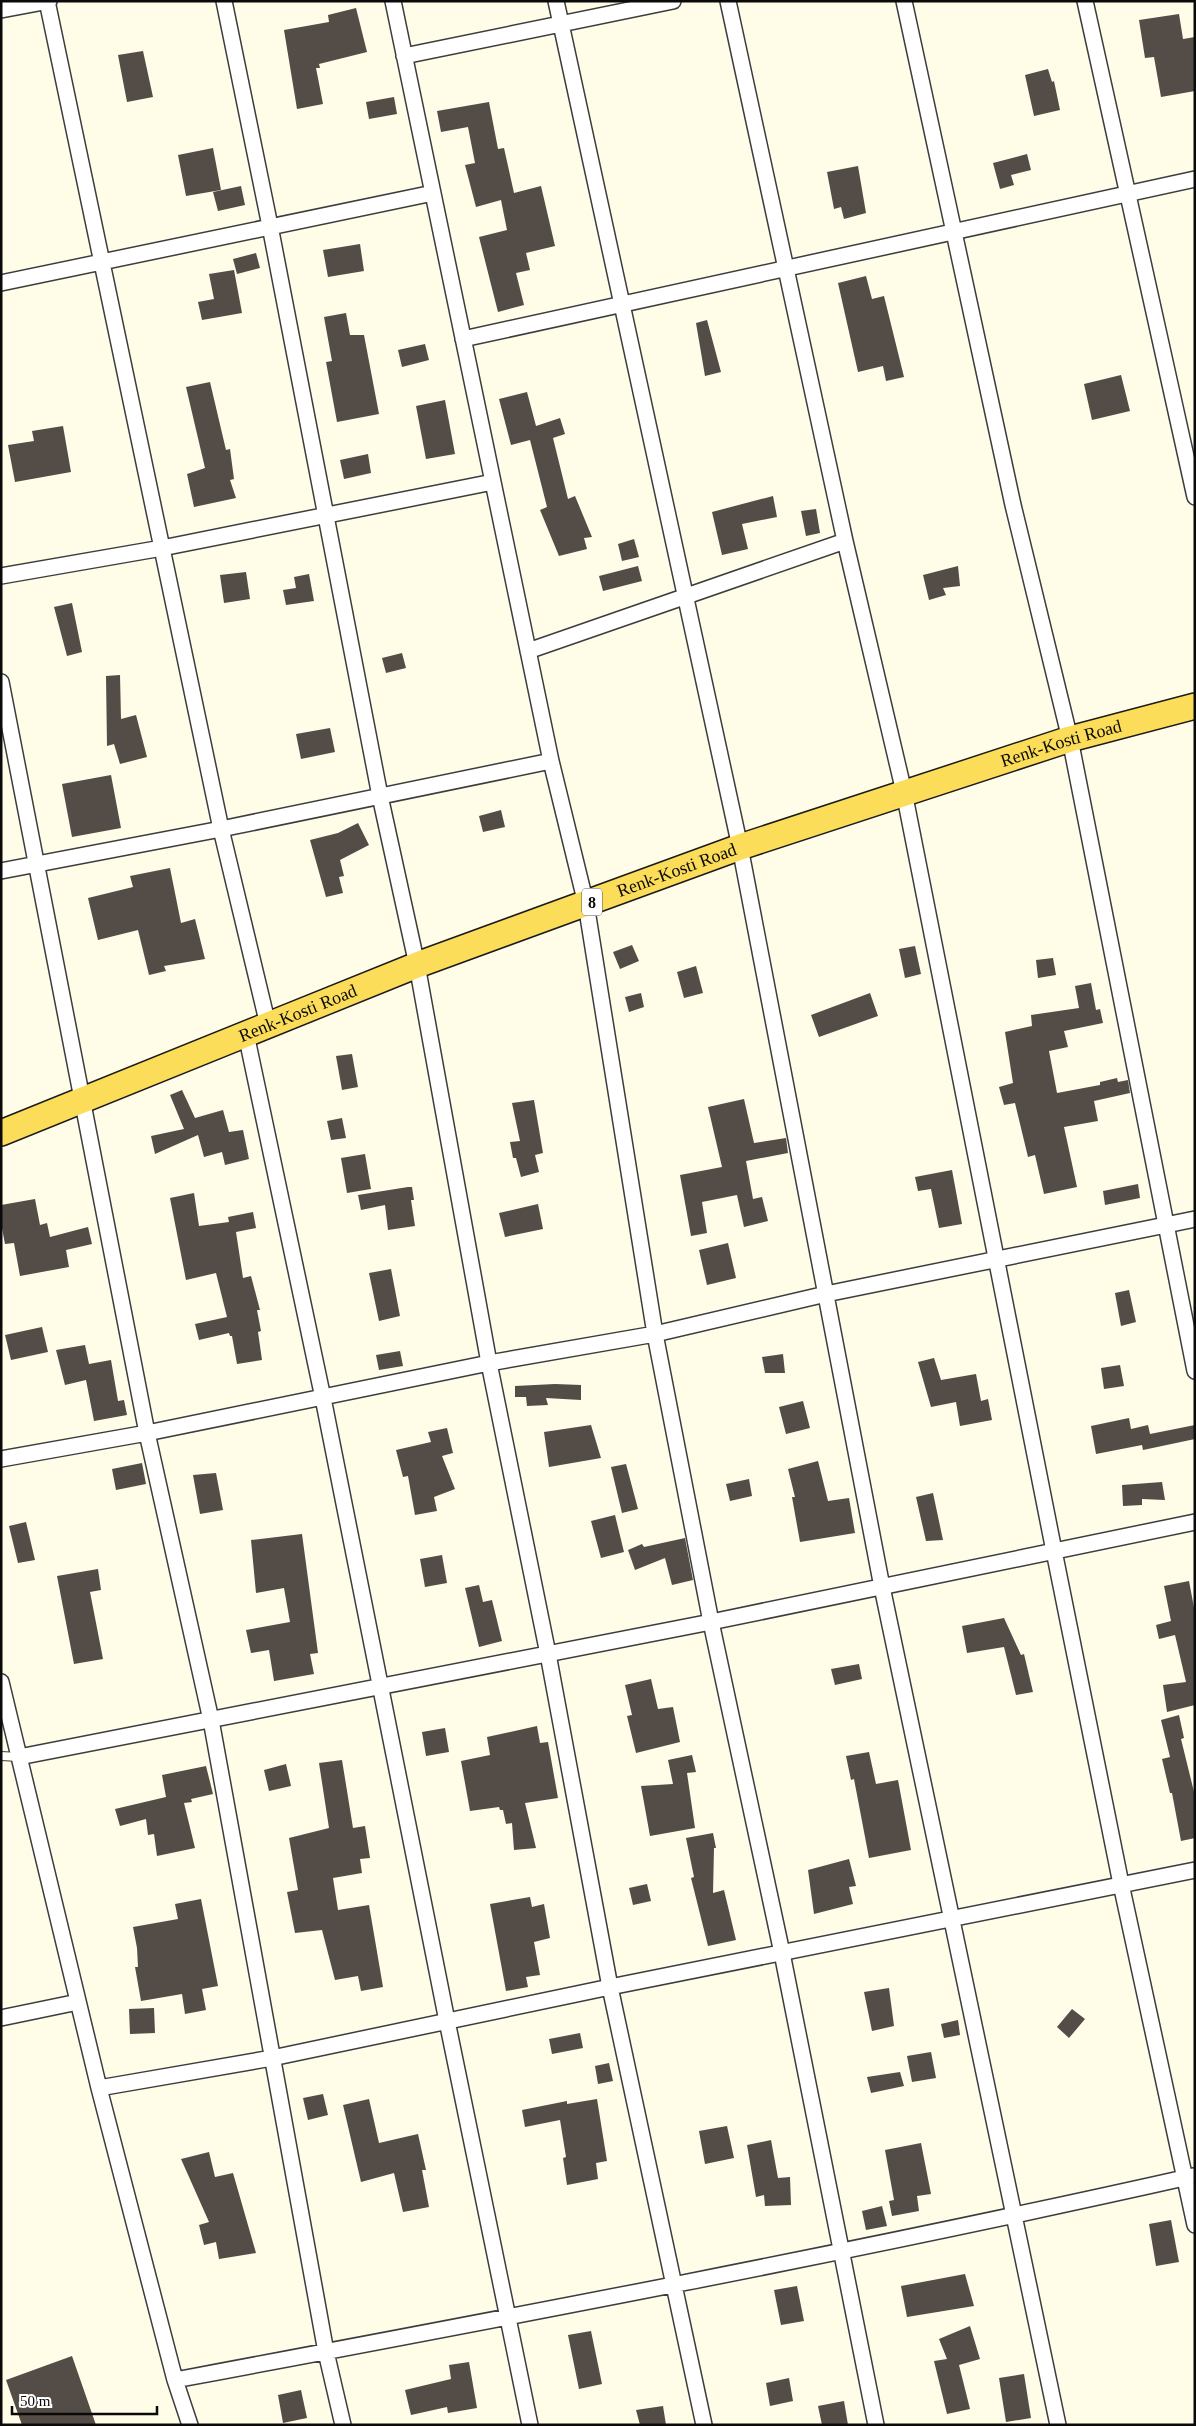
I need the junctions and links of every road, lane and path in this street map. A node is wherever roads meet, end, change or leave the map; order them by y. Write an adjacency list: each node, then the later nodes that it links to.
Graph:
1 (48, 1): 9 (street); 17 (street)
2 (224, 1): 15 (street)
3 (393, 1): 11 (street)
4 (556, 1): 10 (street)
5 (673, 1): 10 (street)
6 (728, 1): 18 (street)
7 (904, 1): 16 (street)
8 (1085, 1): 14 (street)
9 (1, 10)
10 (561, 25): 11 (street); 20 (street)
11 (404, 56): 13 (street)
12 (1195, 178): 14 (street)
13 (433, 193): 15 (street); 21 (street)
14 (1127, 194): 16 (street); 23 (street)
15 (270, 226): 17 (street); 24 (street)
16 (954, 232): 18 (street); 32 (street)
17 (102, 261): 19 (street); 26 (street)
18 (786, 270): 20 (street); 25 (street)
19 (1, 283)
20 (623, 305): 21 (street); 28 (street)
21 (463, 339): 22 (street)
22 (493, 482): 24 (street); 29 (street)
23 (1195, 496)
24 (326, 516): 26 (street); 35 (street)
25 (845, 541): 28 (street); 34 (street)
26 (162, 548): 27 (street); 36 (street)
27 (1, 576)
28 (687, 596): 29 (street); 37 (street)
29 (528, 651): 33 (street)
30 (1, 682): 38 (street)
31 (1195, 706): 32 (main road, Renk-Kosti Road / 8)
32 (1070, 739): 34 (main road, Renk-Kosti Road / 8); 46 (street)
33 (551, 761): 35 (street); 40 (street)
34 (904, 792): 37 (main road, Renk-Kosti Road / 8); 47 (street)
35 (380, 796): 36 (street); 41 (street)
36 (221, 829): 38 (street); 42 (street)
37 (740, 847): 40 (main road, Renk-Kosti Road / 8); 48 (street)
38 (36, 864): 39 (street); 43 (street)
39 (1, 871)
40 (586, 904): 41 (main road, Renk-Kosti Road / 8); 49 (street)
41 (417, 965): 42 (main road, Renk-Kosti Road / 8); 50 (street)
42 (257, 1030): 43 (main road, Renk-Kosti Road / 8); 52 (street)
43 (83, 1102): 44 (main road, Renk-Kosti Road / 8); 53 (street)
44 (1, 1133)
45 (1195, 1219): 46 (street)
46 (1166, 1225): 47 (street); 51 (street)
47 (995, 1260): 48 (street); 56 (street)
48 (826, 1294): 49 (street); 57 (street)
49 (655, 1334): 50 (street); 58 (street)
50 (489, 1363): 52 (street); 59 (street)
51 (1195, 1370)
52 (323, 1398): 53 (street); 61 (street)
53 (147, 1433): 54 (street); 62 (street)
54 (1, 1459)
55 (1195, 1522): 56 (street)
56 (1054, 1551): 57 (street); 66 (street)
57 (882, 1587): 58 (street); 67 (street)
58 (711, 1622): 59 (street); 68 (street)
59 (548, 1654): 61 (street); 69 (street)
60 (1, 1682): 64 (street)
61 (380, 1687): 62 (street); 72 (street)
62 (211, 1720): 64 (street); 73 (street)
63 (1, 1756): 64 (lane)
64 (19, 1758): 70 (street)
65 (1195, 1870): 66 (street)
66 (1122, 1884): 67 (street); 75 (street)
67 (953, 1919): 68 (street); 76 (street)
68 (782, 1953): 69 (street); 78 (street)
69 (610, 1987): 72 (street); 79 (street)
70 (78, 2002): 71 (street); 74 (street)
71 (1, 2018)
72 (447, 2021): 73 (street); 80 (street)
73 (272, 2058): 74 (street); 81 (street)
74 (99, 2088): 82 (street)
75 (1190, 2177): 76 (street); 77 (street)
76 (1014, 2216): 78 (street); 88 (street)
77 (1195, 2225)
78 (841, 2252): 79 (street); 87 (street)
79 (676, 2286): 80 (street); 86 (street)
80 (509, 2317): 81 (street); 85 (street)
81 (326, 2352): 82 (street); 84 (street)
82 (176, 2380): 83 (street)
83 (190, 2425)
84 (343, 2425)
85 (530, 2425)
86 (704, 2425)
87 (876, 2425)
88 (1058, 2425)

